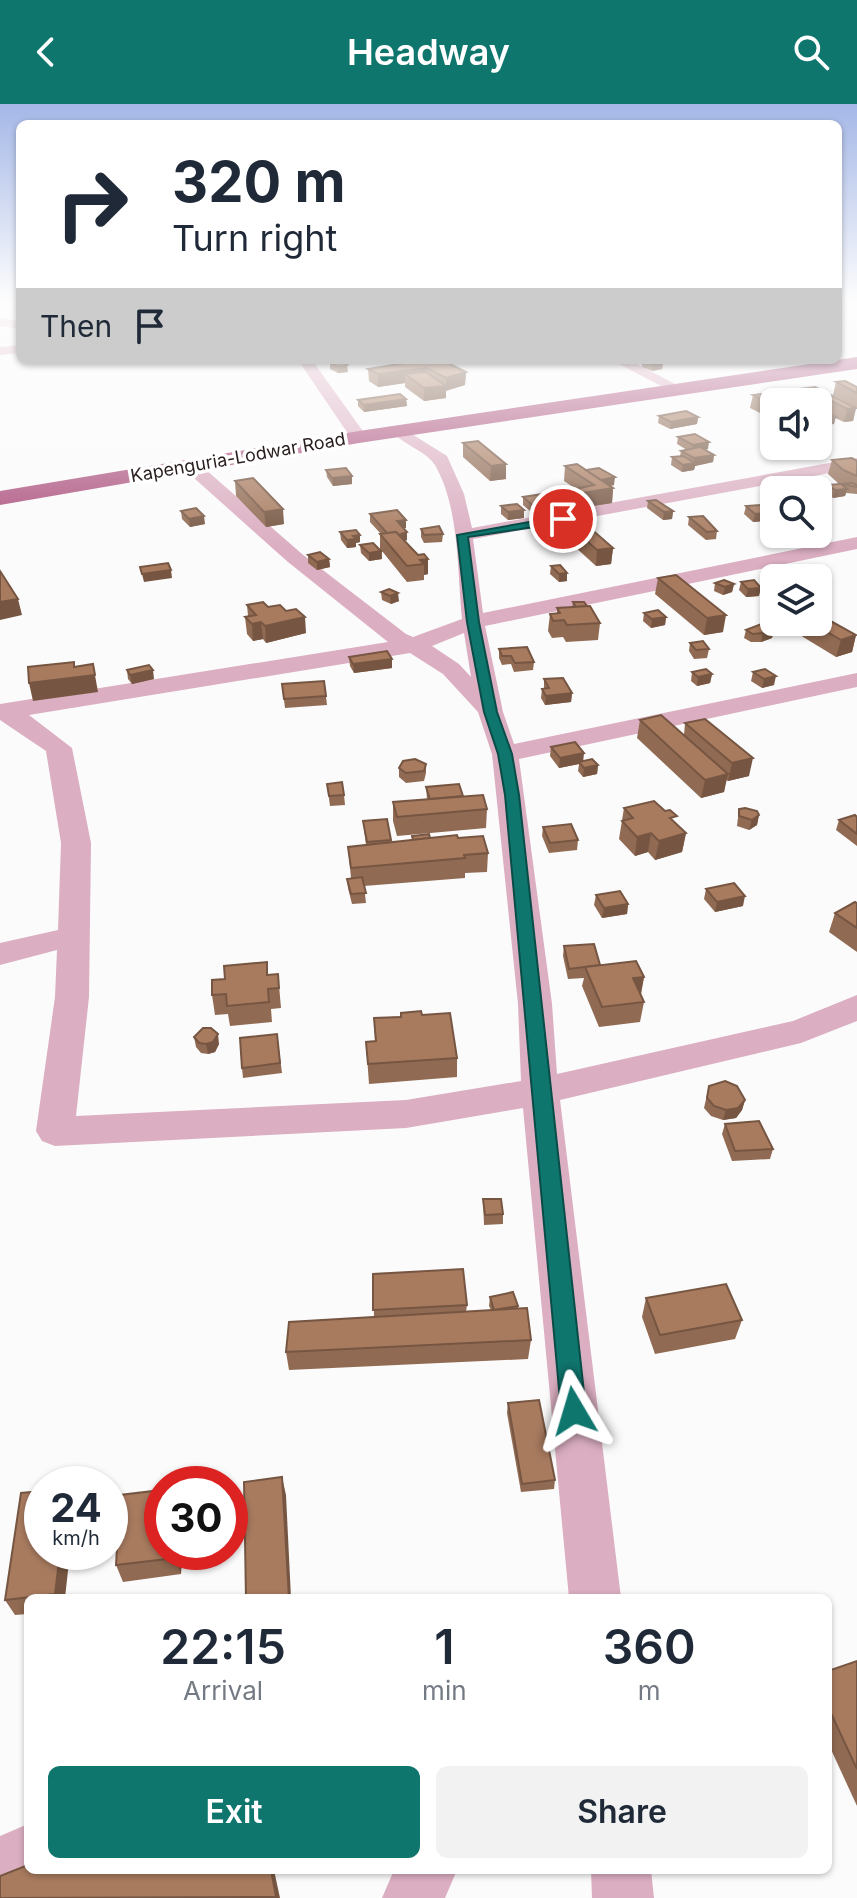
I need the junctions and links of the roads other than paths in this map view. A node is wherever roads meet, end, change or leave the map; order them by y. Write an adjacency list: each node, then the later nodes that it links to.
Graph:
1 (320, 382): 6 (street)
2 (663, 382): 4 (street)
3 (713, 382): 4 (highway, Kapenguria-Lodwar Road)
4 (676, 388): 5 (highway, Kapenguria-Lodwar Road)
5 (399, 431): 6 (highway, Kapenguria-Lodwar Road); 10 (street)
6 (359, 437): 8 (highway, Kapenguria-Lodwar Road)
7 (857, 463): 10 (street)
8 (191, 466): 9 (highway, Kapenguria-Lodwar Road); 13 (street)
9 (0, 498)
10 (463, 535): 12 (street)
11 (857, 543): 12 (street)
12 (473, 622): 13 (street); 16 (street)
13 (414, 645): 15 (street); 16 (street)
14 (857, 680): 17 (street)
15 (4, 712): 18 (street)
16 (490, 712): 17 (street)
17 (505, 754): 21 (street)
18 (74, 936): 19 (street); 21 (street)
19 (0, 954)
20 (857, 1007): 21 (street)
21 (540, 1091): 22 (street)
22 (595, 1594)
23 (24, 1856): 24 (street)
24 (0, 1867)
25 (425, 1874): 27 (street)
26 (621, 1874): 28 (street)
27 (413, 1898)
28 (623, 1898)

